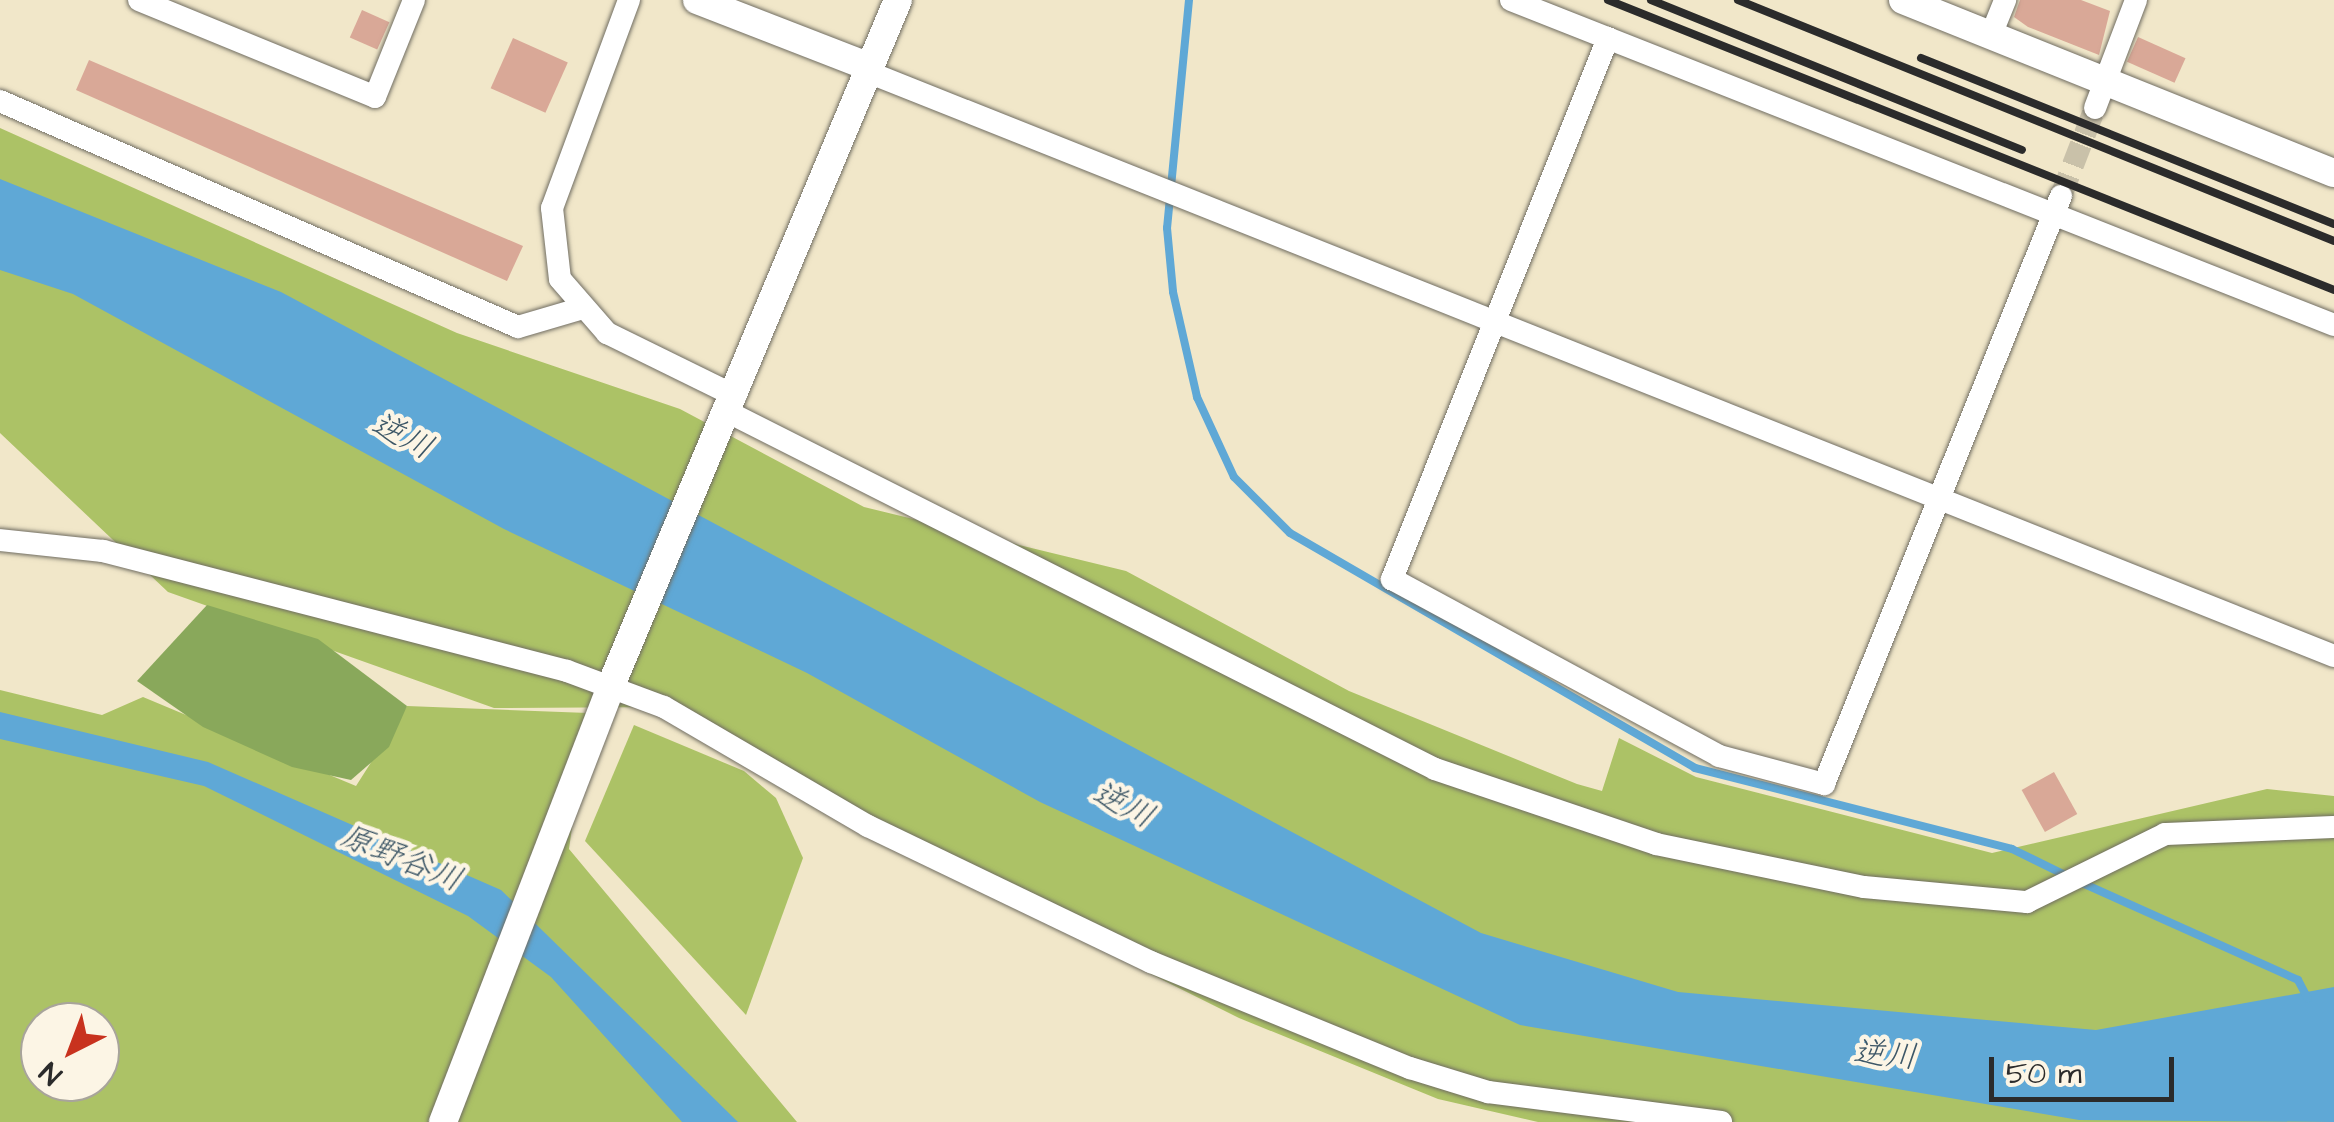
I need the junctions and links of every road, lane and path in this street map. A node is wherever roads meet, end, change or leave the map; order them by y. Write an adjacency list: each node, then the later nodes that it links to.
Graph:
1 (139, 0): 2 (street)
2 (414, 0)
3 (628, 0): 18 (street)
4 (697, 0): 12 (street)
5 (898, 0): 12 (street)
6 (1511, 0): 11 (street)
7 (1903, 0): 10 (street)
8 (2005, 0): 10 (street)
9 (2136, 0): 13 (street)
10 (1992, 36): 13 (street)
11 (1608, 38): 17 (street); 19 (street)
12 (869, 69): 19 (street); 21 (street)
13 (2105, 82): 15 (street); 16 (street)
14 (0, 101): 18 (street)
15 (2095, 108)
16 (2333, 170)
17 (2058, 205): 20 (street); 22 (street)
18 (579, 309): 21 (street)
19 (1494, 321): 22 (street); 22 (street)
20 (2334, 325)
21 (729, 410): 25 (street); 26 (street)
22 (1938, 498): 24 (street)
23 (0, 540): 25 (street)
24 (2334, 656)
25 (608, 695): 27 (street); 28 (street)
26 (2334, 827)
27 (443, 1122)
28 (1721, 1122)

